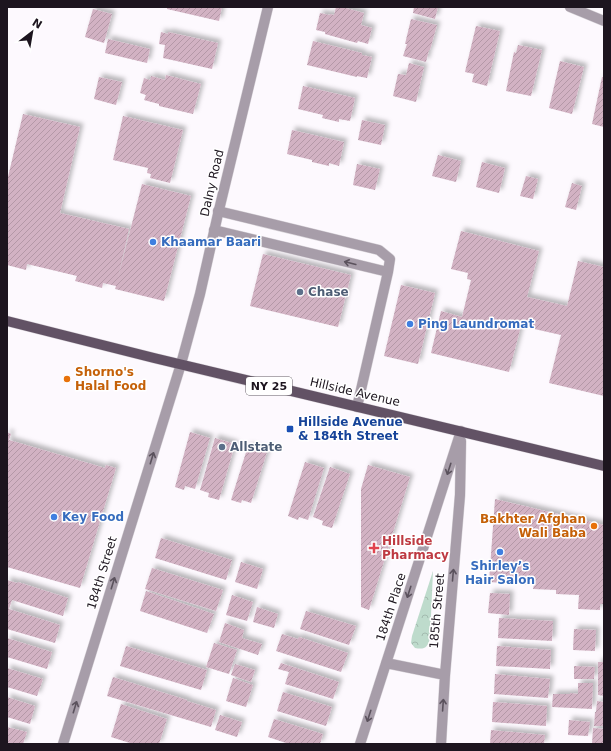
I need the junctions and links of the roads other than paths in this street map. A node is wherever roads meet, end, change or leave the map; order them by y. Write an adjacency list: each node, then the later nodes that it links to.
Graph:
1 (268, 7): 4 (street, Dalny Road)
2 (570, 7): 3 (street)
3 (604, 21)
4 (218, 211): 5 (street, Dalny Road); 6 (street)
5 (214, 230): 6 (street, one-way to 5); 8 (street, Dalny Road)
6 (388, 272): 9 (street)
7 (7, 321): 8 (main road, Hillside Avenue / NY 25)
8 (181, 364): 9 (main road, Hillside Avenue / NY 25); 14 (street, 184th Street, one-way to 8)
9 (357, 407): 10 (main road, Hillside Avenue / NY 25)
10 (461, 431): 11 (main road, Hillside Avenue / NY 25); 12 (street, 184th Place, one-way to 12); 13 (street, 185th Street, one-way to 10)
11 (604, 466)
12 (386, 663): 13 (street); 15 (street, 184th Place, one-way to 15)
13 (445, 675): 16 (street, 185th Street, one-way to 13)
14 (63, 744)
15 (360, 744)
16 (441, 744)

